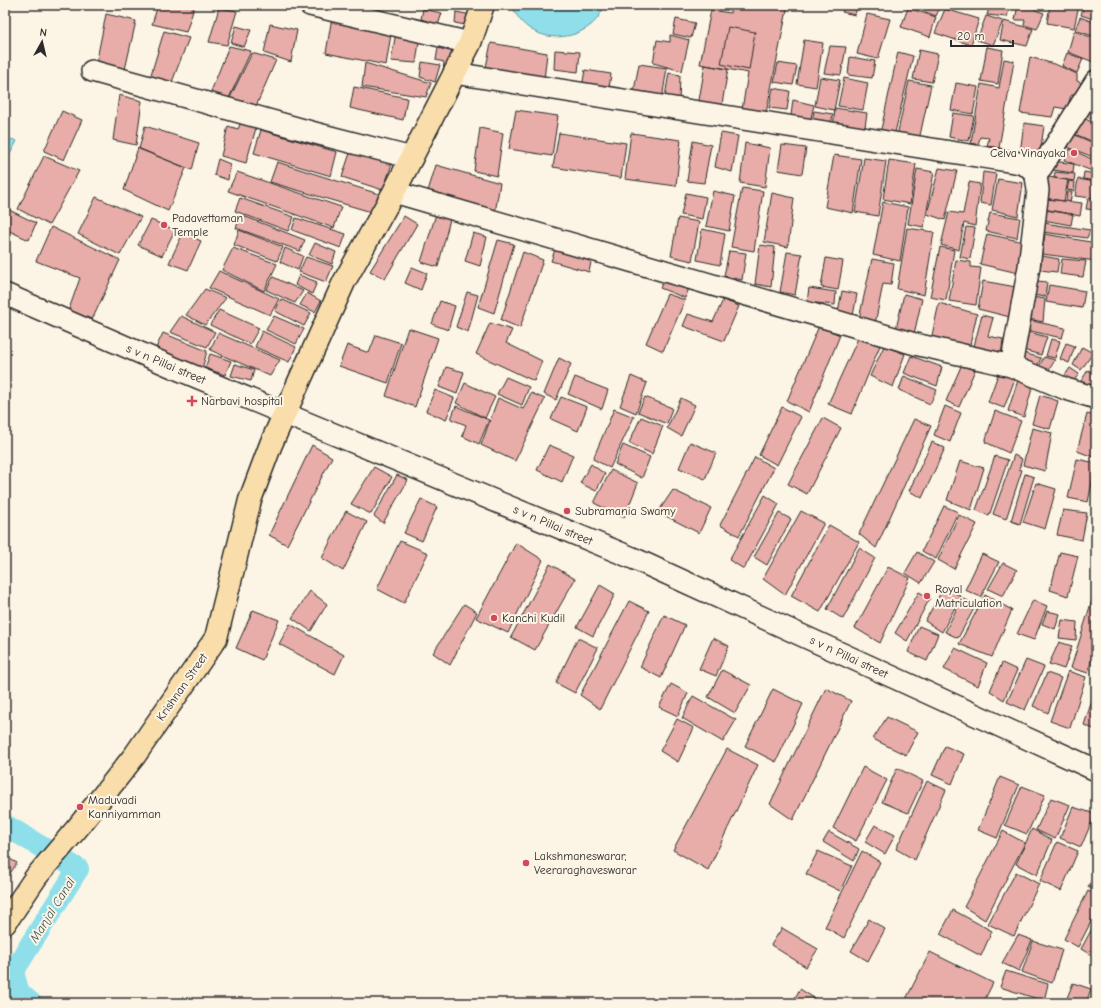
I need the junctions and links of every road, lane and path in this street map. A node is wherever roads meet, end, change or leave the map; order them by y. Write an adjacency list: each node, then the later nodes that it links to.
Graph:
1 (310, 5): 3 (street)
2 (483, 5): 3 (main road, Krishnan Street)
3 (470, 43): 5 (main road, Krishnan Street)
4 (92, 71): 7 (street)
5 (454, 73): 7 (main road, Krishnan Street); 8 (street)
6 (1096, 81): 8 (street)
7 (412, 158): 9 (main road, Krishnan Street)
8 (1036, 176): 11 (street)
9 (394, 192): 11 (street); 13 (main road, Krishnan Street)
10 (5, 294): 13 (street, s v n Pillai street)
11 (1011, 366): 12 (street)
12 (1096, 398)
13 (285, 414): 14 (street, s v n Pillai street); 15 (main road, Krishnan Street)
14 (1096, 770)
15 (5, 923)

